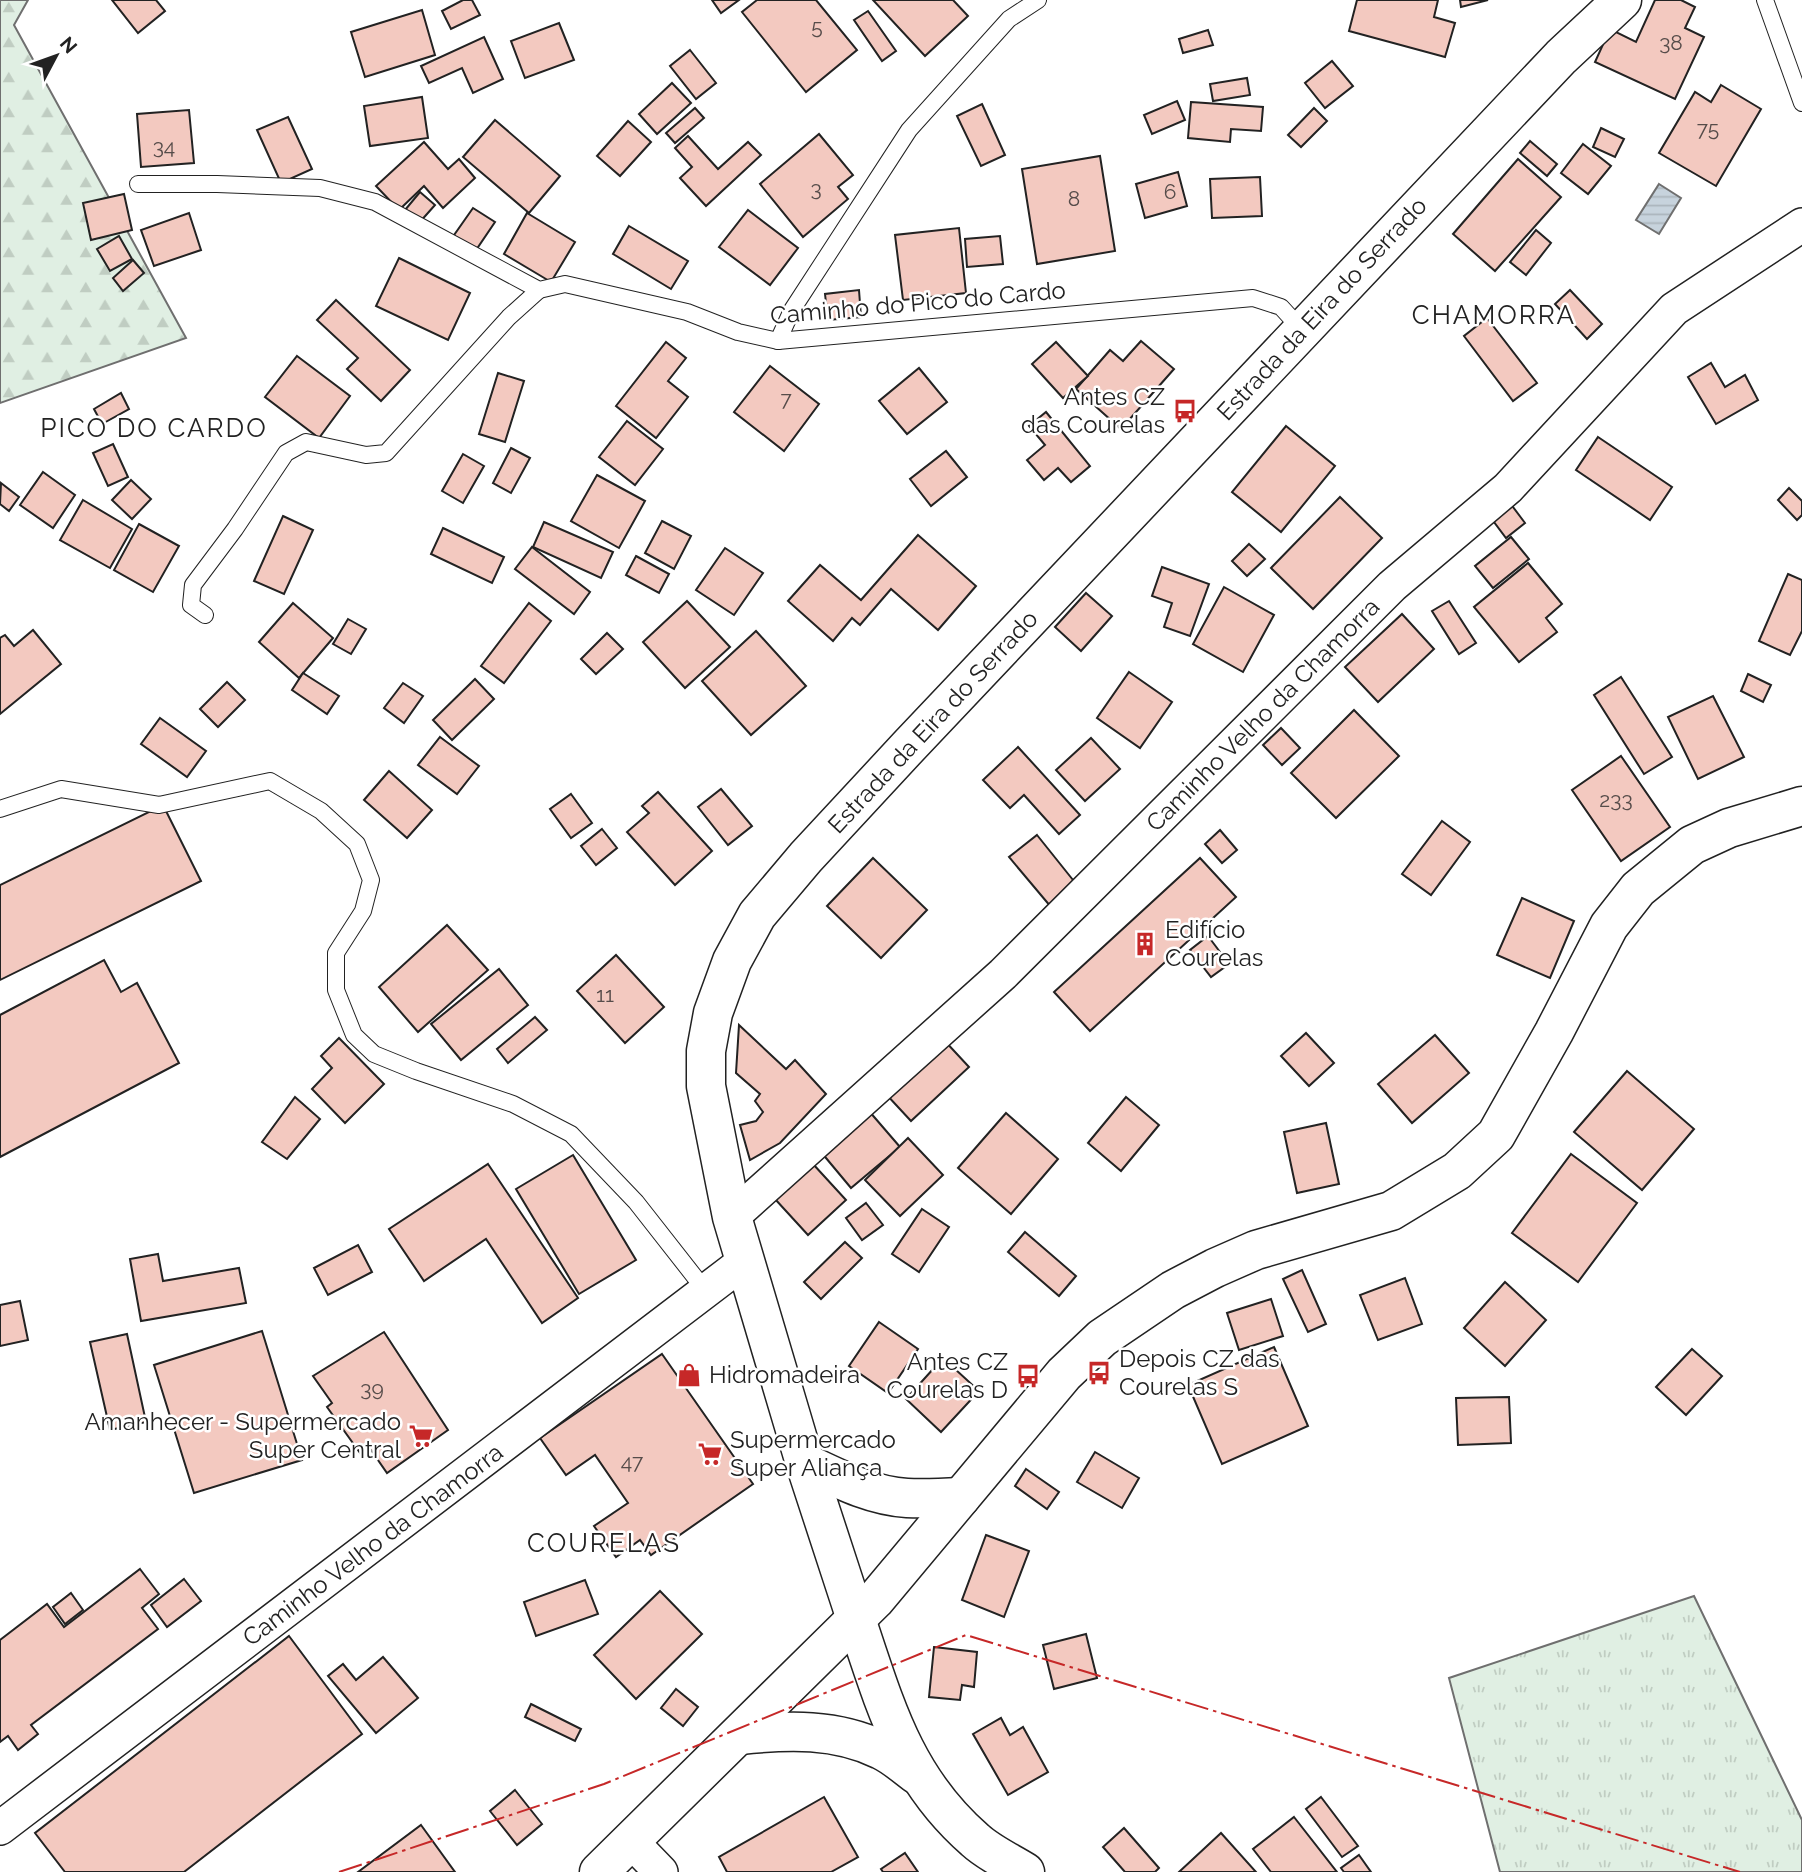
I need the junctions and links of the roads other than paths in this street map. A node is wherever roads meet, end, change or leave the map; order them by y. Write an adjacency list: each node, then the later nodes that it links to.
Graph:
1 (1038, 0): 9 (lane)
2 (1622, 0): 8 (main road, Estrada da Eira do Serrado)
3 (1765, 0): 4 (lane)
4 (1802, 103)
5 (138, 184): 7 (lane)
6 (1802, 225): 13 (street, Caminho Velho da Chamorra)
7 (539, 290): 9 (lane, Caminho do Pico do Cardo); 10 (lane)
8 (1302, 330): 9 (lane, Caminho do Pico do Cardo); 13 (main road, Estrada da Eira do Serrado)
9 (778, 341)
10 (205, 615)
11 (1802, 806): 17 (main road)
12 (0, 810): 15 (lane)
13 (732, 1217): 14 (main road, Estrada da Eira do Serrado)
14 (745, 1261): 15 (street, Caminho Velho da Chamorra); 16 (main road, Estrada da Eira do Serrado)
15 (705, 1290): 21 (street, Caminho Velho da Chamorra)
16 (805, 1463): 17 (main road); 18 (main road, Estrada da Eira do Serrado)
17 (961, 1497): 18 (main road)
18 (856, 1619): 19 (main road); 20 (main road, Estrada da Eira do Serrado)
19 (740, 1735): 20 (main road); 22 (main road)
20 (917, 1775): 25 (main road)
21 (0, 1828)
22 (631, 1841): 23 (main road); 24 (street)
23 (599, 1872)
24 (661, 1872)
25 (1025, 1872)

